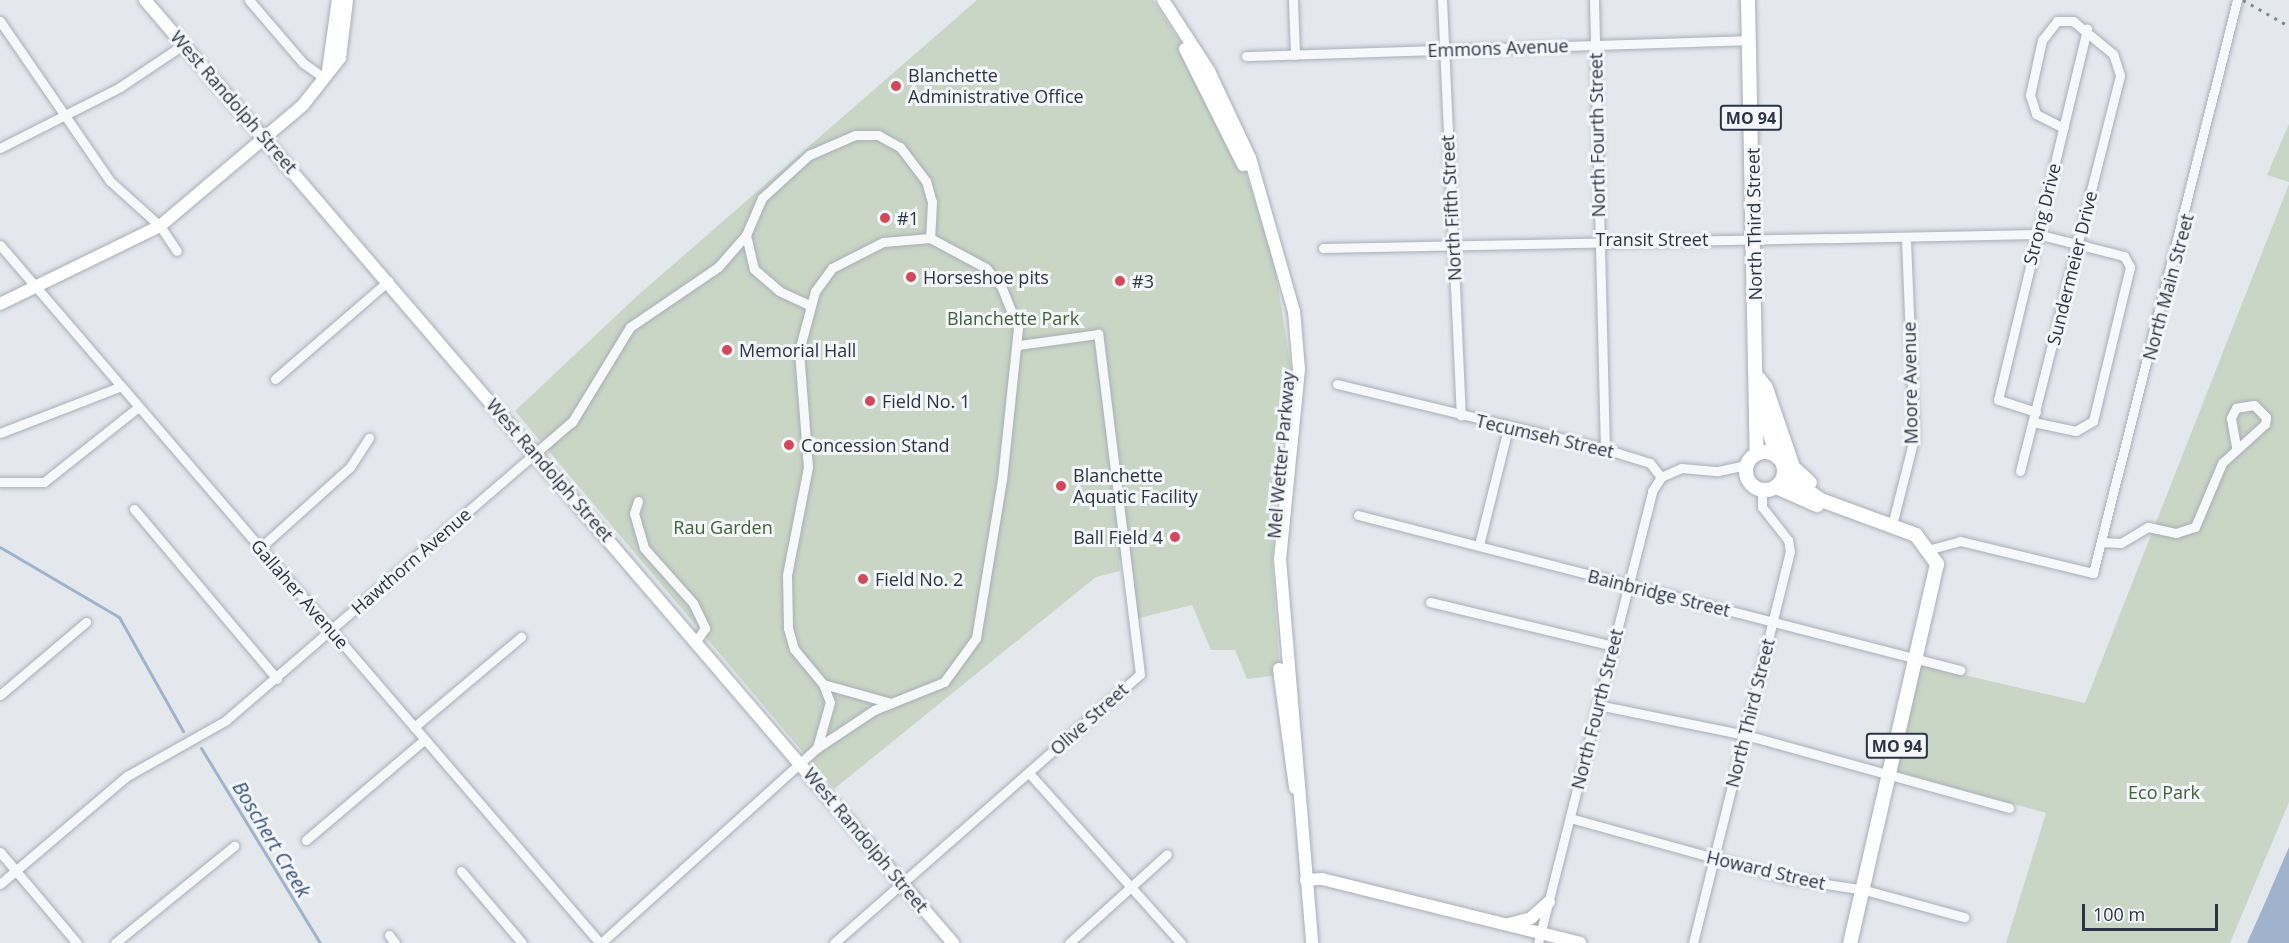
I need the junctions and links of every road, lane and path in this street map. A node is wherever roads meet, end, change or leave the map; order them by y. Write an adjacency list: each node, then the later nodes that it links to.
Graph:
1 (145, 0): 16 (street, West Randolph Street)
2 (249, 0): 20 (street)
3 (338, 0): 20 (street)
4 (347, 0): 20 (street)
5 (1154, 0): 72 (street, Mel Wetter Parkway)
6 (1163, 0): 72 (street, Mel Wetter Parkway)
7 (1293, 0): 18 (street)
8 (1442, 0): 17 (street, North Fifth Street)
9 (1594, 0): 15 (street, North Fourth Street)
10 (1748, 0): 14 (main road, North Third Street / MO 94)
11 (2237, 0): 68 (street, North Main Street)
12 (0, 21): 21 (street)
13 (2087, 28): 22 (street, Strong Drive); 22 (street); 32 (street, Sundermeier Drive)
14 (1749, 40): 15 (street, Emmons Avenue); 31 (main road, North Third Street / MO 94)
15 (1595, 44): 17 (street, Emmons Avenue); 30 (street, North Fourth Street)
16 (183, 45): 21 (street); 23 (street, West Randolph Street)
17 (1444, 51): 18 (street, Emmons Avenue); 33 (street, North Fifth Street)
18 (1295, 55): 19 (street, Emmons Avenue)
19 (1246, 57)
20 (326, 73): 23 (street)
21 (66, 116): 24 (street); 25 (street)
22 (2064, 128): 26 (street, Strong Drive)
23 (264, 136): 25 (street); 37 (street, West Randolph Street)
24 (0, 148)
25 (160, 226): 36 (street); 38 (street)
26 (2037, 234): 29 (street, Transit Street); 32 (street, Transit Street); 47 (street, Strong Drive)
27 (746, 235): 28 (street, Hawthorn Avenue); 40 (street); 55 (street, Hawthorn Avenue)
28 (930, 238): 40 (street); 41 (street)
29 (1906, 238): 31 (street, Transit Street); 67 (street, Moore Avenue)
30 (1600, 239): 31 (street, Transit Street); 33 (street, Transit Street); 54 (street, North Fourth Street)
31 (1755, 240): 42 (main road, North Third Street / MO 94)
32 (2078, 243): 47 (street, Sundermeier Drive); 49 (street, Transit Street)
33 (1452, 244): 35 (street, Transit Street); 48 (street, North Fifth Street)
34 (0, 245): 38 (street, Gallaher Avenue)
35 (1323, 248)
36 (177, 251)
37 (388, 281): 43 (street); 55 (street, West Randolph Street)
38 (36, 287): 39 (street); 45 (street, Gallaher Avenue)
39 (0, 304)
40 (809, 305): 84 (street)
41 (1019, 345): 86 (street); 93 (street, Olive Street)
42 (1756, 375): 56 (main road, North Third Street); 57 (main road, North Third Street / MO 94); 58 (main road, North Third Street / MO 94)
43 (275, 379)
44 (1337, 384): 48 (street, Tecumseh Street)
45 (119, 387): 46 (street, Gallaher Avenue); 51 (street)
46 (137, 408): 61 (street); 70 (street, Gallaher Avenue)
47 (2036, 412): 49 (street, Sundermeier Drive)
48 (1461, 416): 50 (street, Tecumseh Street)
49 (2033, 422): 59 (street, Sundermeier Drive)
50 (1508, 429): 54 (street, Tecumseh Street); 69 (street)
51 (0, 433)
52 (369, 438): 70 (street)
53 (2236, 447): 53 (street); 68 (street)
54 (1605, 449): 60 (street, Tecumseh Street)
55 (535, 453): 77 (street, Hawthorn Avenue); 79 (street, West Randolph Street)
56 (1776, 456): 57 (main road); 58 (main road, North Third Street)
57 (1752, 460): 60 (street); 62 (main road, North Third Street / MO 94)
58 (1788, 470): 62 (main road); 66 (main road)
59 (2019, 471)
60 (1661, 477): 73 (street, North Fourth Street)
61 (0, 482)
62 (1769, 488): 66 (main road); 75 (street, North Third Street)
63 (638, 501): 79 (street)
64 (134, 509): 83 (street)
65 (1358, 515): 69 (street, Bainbridge Street)
66 (1859, 516): 67 (main road)
67 (1892, 525): 71 (main road)
68 (2102, 542): 71 (street, North Main Street)
69 (1479, 545): 73 (street, Bainbridge Street)
70 (260, 548): 77 (street, Gallaher Avenue)
71 (1931, 549): 81 (main road, MO 94)
72 (1277, 570): 104 (street, Mel Wetter Parkway)
73 (1628, 587): 75 (street, Bainbridge Street); 80 (street, North Fourth Street)
74 (1430, 602): 80 (street)
75 (1773, 620): 81 (street, Bainbridge Street); 89 (street, North Third Street)
76 (86, 622): 85 (street)
77 (333, 630): 83 (street, Hawthorn Avenue); 88 (street, Gallaher Avenue)
78 (521, 637): 88 (street)
79 (698, 640): 92 (street, West Randolph Street)
80 (1613, 646): 87 (street, North Fourth Street)
81 (1916, 659): 82 (street, Bainbridge Street); 94 (main road, MO 94)
82 (1960, 670)
83 (278, 679): 103 (street, Hawthorn Avenue)
84 (823, 684): 86 (street); 91 (street)
85 (0, 694)
86 (891, 703): 91 (street)
87 (1598, 705): 89 (street); 96 (street, North Fourth Street)
88 (414, 727): 90 (street, Gallaher Avenue)
89 (1746, 735): 94 (street); 101 (street, North Third Street)
90 (424, 740): 97 (street); 116 (street, Gallaher Avenue)
91 (817, 748): 92 (street)
92 (800, 762): 105 (street, West Randolph Street); 116 (street)
93 (1029, 773): 105 (street, Olive Street); 107 (street)
94 (1890, 774): 95 (street); 108 (main road, MO 94)
95 (2009, 808)
96 (1570, 818): 101 (street, Howard Street); 109 (street, North Fourth Street)
97 (306, 840)
98 (234, 846): 114 (street)
99 (0, 852): 103 (street)
100 (1167, 854): 107 (street)
101 (1714, 859): 108 (street, Howard Street); 123 (street, North Third Street)
102 (461, 871): 115 (street)
103 (17, 873): 106 (street, Hawthorn Avenue); 113 (street)
104 (1306, 880): 111 (street); 121 (street)
105 (902, 882): 117 (street, Olive Street); 118 (street, West Randolph Street)
106 (0, 884)
107 (1130, 888): 119 (street); 120 (street)
108 (1865, 891): 110 (street, Howard Street); 124 (main road, MO 94)
109 (1549, 902): 111 (street); 112 (street, North Fourth Street)
110 (1964, 917)
111 (1504, 925): 112 (street)
112 (1539, 938): 122 (street)
113 (77, 943)
114 (115, 943)
115 (522, 943)
116 (601, 943)
117 (834, 943)
118 (954, 943)
119 (1069, 943)
120 (1181, 943)
121 (1312, 943)
122 (1580, 943)
123 (1693, 943)
124 (1850, 943)

